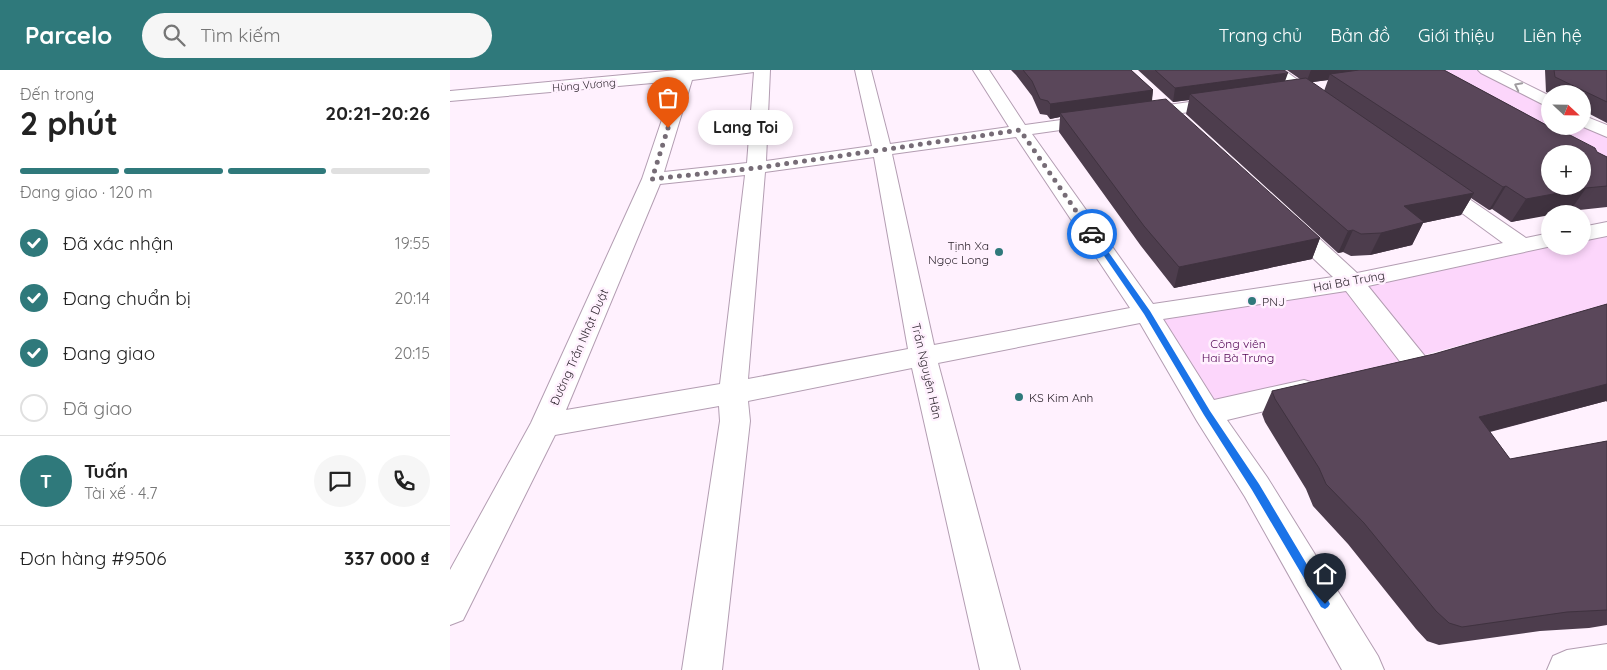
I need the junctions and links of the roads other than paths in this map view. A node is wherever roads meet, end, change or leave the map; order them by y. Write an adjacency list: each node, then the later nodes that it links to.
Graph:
1 (748, 70): 7 (street, Hùng Vương)
2 (762, 70): 22 (street)
3 (862, 70): 21 (street, Trần Nguyên Hãn)
4 (981, 70): 18 (street)
5 (1274, 70): 10 (street)
6 (1486, 70): 13 (street, one-way to 6)
7 (685, 73): 12 (street, Hùng Vương); 24 (street, Đường Trần Nhật Duật)
8 (1330, 86): 10 (street)
9 (1148, 90): 15 (street)
10 (1303, 90): 11 (street); 16 (street)
11 (1275, 95)
12 (450, 96)
13 (1541, 98)
14 (1246, 99): 15 (street)
15 (1170, 110): 18 (street); 19 (street)
16 (1336, 114)
17 (1591, 124): 20 (street)
18 (1020, 130): 21 (street); 31 (street)
19 (1191, 130)
20 (1607, 132)
21 (882, 150): 22 (street); 32 (street, Trần Nguyên Hãn)
22 (756, 168): 24 (street); 35 (street)
23 (1425, 177): 29 (street)
24 (652, 179): 37 (street, Đường Trần Nhật Duật)
25 (1275, 209): 30 (street)
26 (1607, 229): 27 (street)
27 (1591, 232)
28 (1541, 242): 29 (street, Hai Bà Trưng)
29 (1522, 246): 30 (street, Hai Bà Trưng)
30 (1352, 282): 31 (street, Hai Bà Trưng); 33 (street)
31 (1147, 313): 32 (street, Hai Bà Trưng); 36 (street)
32 (923, 357): 35 (street, Hai Bà Trưng); 41 (street, Trần Nguyên Hãn)
33 (1390, 371)
34 (1332, 384): 36 (street)
35 (733, 393): 37 (street, Hai Bà Trưng); 40 (street)
36 (1207, 413): 42 (street)
37 (545, 426): 38 (street, Đường Trần Nhật Duật)
38 (450, 607)
39 (1607, 664): 43 (street)
40 (702, 670)
41 (1000, 670)
42 (1364, 670)
43 (1567, 670)

